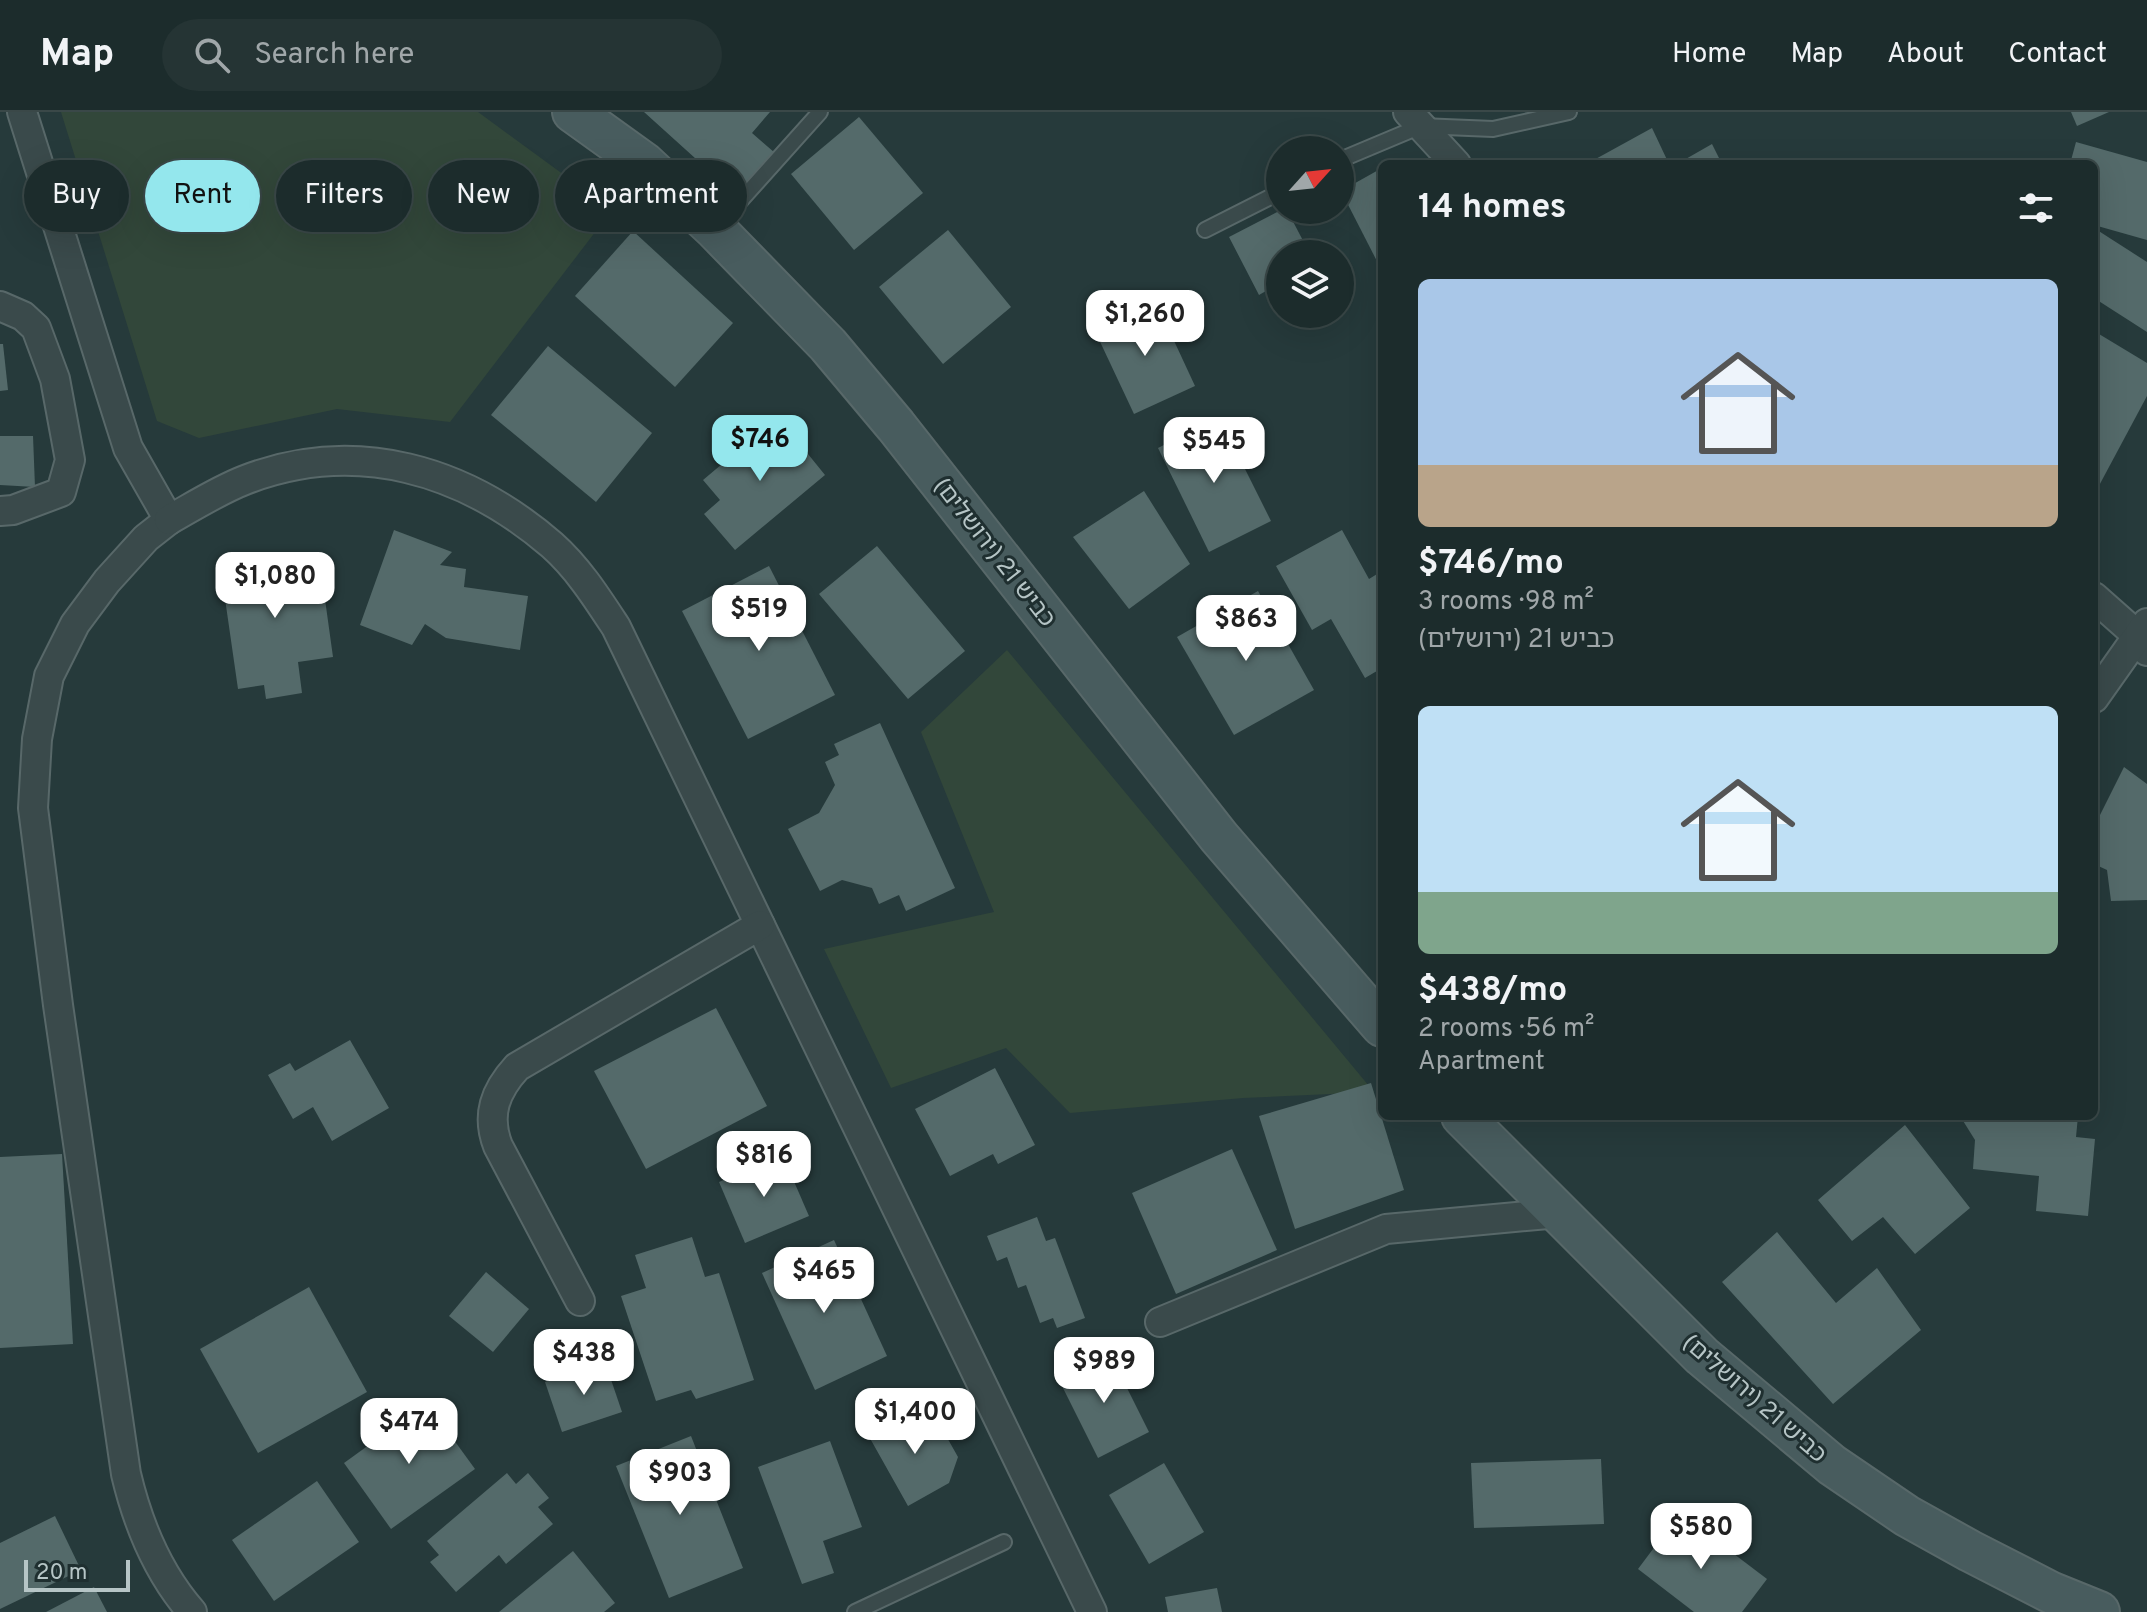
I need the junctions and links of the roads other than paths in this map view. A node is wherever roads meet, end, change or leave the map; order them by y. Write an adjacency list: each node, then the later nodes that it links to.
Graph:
1 (22, 112): 15 (street)
2 (573, 112): 7 (main road, כביש 21 (ירושלים))
3 (820, 112): 9 (lane)
4 (1569, 112): 5 (lane)
5 (1414, 119): 6 (lane); 8 (street)
6 (1354, 152)
7 (640, 160)
8 (1452, 160)
9 (747, 193)
10 (1266, 199): 11 (lane)
11 (1205, 230)
12 (718, 232): 20 (main road, כביש 21 (ירושלים))
13 (0, 306): 14 (street)
14 (0, 511)
15 (169, 520): 19 (street); 26 (street)
16 (2098, 600): 17 (street)
17 (2144, 637): 18 (street)
18 (2098, 693)
19 (760, 925): 23 (street); 28 (street)
20 (1378, 1021)
21 (1466, 1120): 22 (main road, כביש 21 (ירושלים))
22 (1559, 1213): 24 (street); 29 (main road, כביש 21 (ירושלים))
23 (580, 1301)
24 (1160, 1322)
25 (1004, 1542): 27 (lane)
26 (192, 1612)
27 (855, 1612)
28 (1092, 1612)
29 (2099, 1612)

